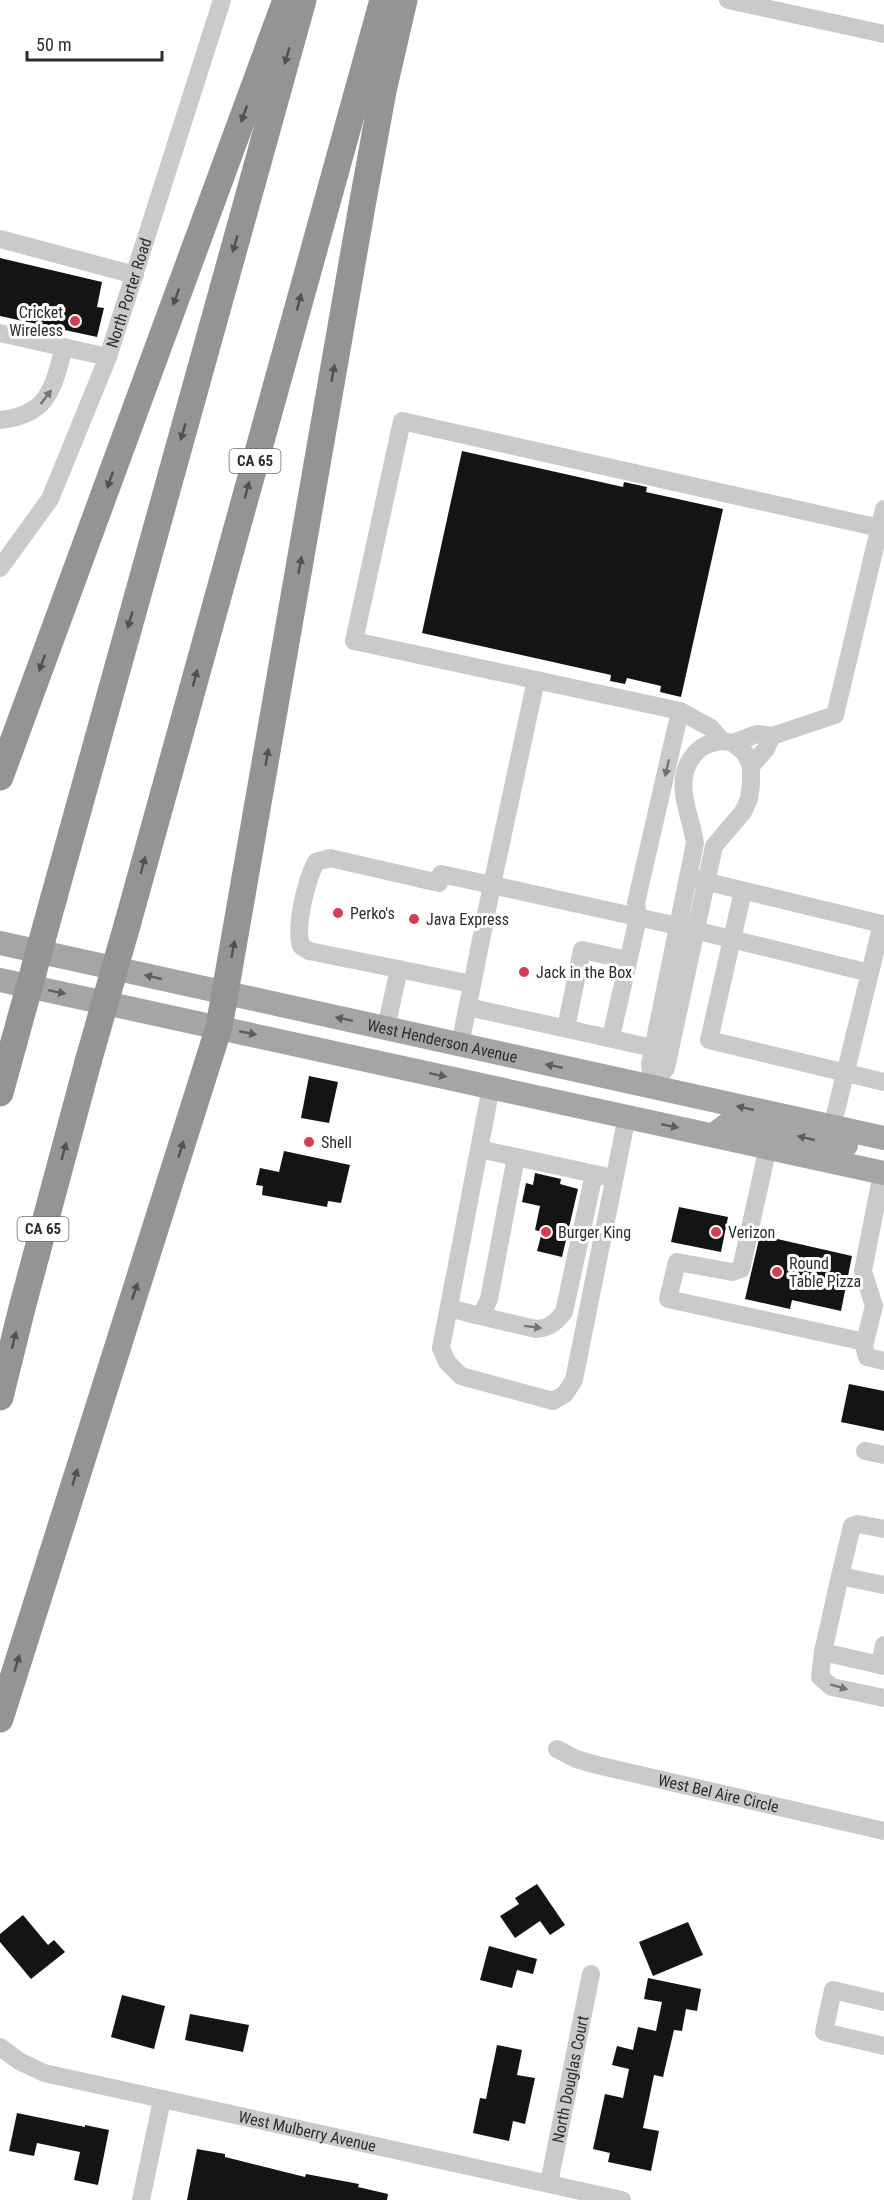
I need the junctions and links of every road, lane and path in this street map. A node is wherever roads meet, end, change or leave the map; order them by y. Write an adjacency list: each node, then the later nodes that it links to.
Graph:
1 (222, 0): 9 (street, North Porter Road)
2 (286, 0): 22 (highway, one-way to 22)
3 (303, 0): 47 (highway, one-way to 47, bridge)
4 (383, 0): 62 (highway, CA 65, one-way to 4, bridge)
5 (404, 0): 35 (highway, one-way to 5)
6 (729, 0): 7 (street)
7 (884, 34)
8 (0, 239): 9 (street)
9 (135, 275): 12 (street, North Porter Road)
10 (0, 333): 11 (street)
11 (64, 347): 12 (street); 13 (street, one-way to 11)
12 (108, 357): 16 (street, North Porter Road)
13 (0, 420)
14 (884, 509): 15 (street)
15 (880, 528): 17 (street); 19 (street)
16 (3, 560)
17 (536, 680): 18 (street); 24 (street)
18 (680, 711): 20 (street); 26 (street, one-way to 26)
19 (772, 736): 20 (street); 21 (street)
20 (728, 742): 21 (street); 23 (street)
21 (750, 766): 23 (street)
22 (0, 777)
23 (697, 880): 25 (street); 27 (street)
24 (492, 885): 26 (street); 31 (street); 34 (street)
25 (742, 891): 28 (street); 32 (street)
26 (638, 918): 27 (street); 30 (street)
27 (687, 928): 28 (street); 42 (street); 46 (street)
28 (732, 939): 32 (street); 43 (street)
29 (0, 943): 35 (main road, West Henderson Avenue, one-way to 29)
30 (628, 960): 39 (street); 40 (street)
31 (399, 969): 34 (street); 38 (street)
32 (870, 973): 43 (street)
33 (0, 980): 37 (main road, West Henderson Avenue, one-way to 37)
34 (472, 984): 36 (street)
35 (226, 994): 37 (highway); 38 (main road, West Henderson Avenue, one-way to 35)
36 (468, 1006): 39 (street); 41 (street)
37 (219, 1028): 45 (main road, West Henderson Avenue, one-way to 45); 72 (highway, one-way to 37)
38 (386, 1028): 41 (main road, West Henderson Avenue)
39 (566, 1028): 40 (street)
40 (610, 1037): 42 (street)
41 (460, 1045): 46 (main road, West Henderson Avenue, one-way to 41)
42 (653, 1048): 46 (street)
43 (846, 1072): 44 (street); 49 (street)
44 (884, 1082)
45 (492, 1087): 46 (main road); 48 (main road, West Henderson Avenue); 53 (street)
46 (652, 1087): 49 (main road, West Henderson Avenue, one-way to 46)
47 (0, 1093)
48 (627, 1116): 50 (main road, West Henderson Avenue, one-way to 50); 57 (street)
49 (832, 1127): 51 (main road, West Henderson Avenue)
50 (713, 1135): 51 (main road, one-way to 50); 52 (main road, West Henderson Avenue)
51 (884, 1139)
52 (768, 1148): 55 (main road, West Henderson Avenue); 60 (street)
53 (479, 1149): 54 (street); 58 (street)
54 (516, 1157): 56 (street); 59 (street)
55 (883, 1173): 60 (street)
56 (594, 1174): 57 (street); 59 (street, one-way to 56)
57 (614, 1178): 58 (street)
58 (449, 1308): 59 (street)
59 (476, 1315)
60 (865, 1342): 61 (street)
61 (884, 1361)
62 (0, 1397)
63 (865, 1451): 64 (street)
64 (884, 1455)
65 (884, 1529): 66 (street)
66 (840, 1575): 67 (street); 69 (street)
67 (884, 1585)
68 (884, 1645): 70 (street)
69 (823, 1652): 70 (street); 71 (street, one-way to 71)
70 (882, 1665)
71 (884, 1698)
72 (0, 1719)
73 (557, 1749): 74 (street, West Bel Aire Circle)
74 (884, 1831)
75 (591, 1974): 80 (street, North Douglas Court)
76 (884, 2002): 77 (street)
77 (884, 2046)
78 (0, 2048): 79 (street, West Mulberry Avenue)
79 (162, 2100): 80 (street, West Mulberry Avenue); 81 (street)
80 (549, 2183): 82 (street, West Mulberry Avenue)
81 (141, 2200)
82 (622, 2200)

